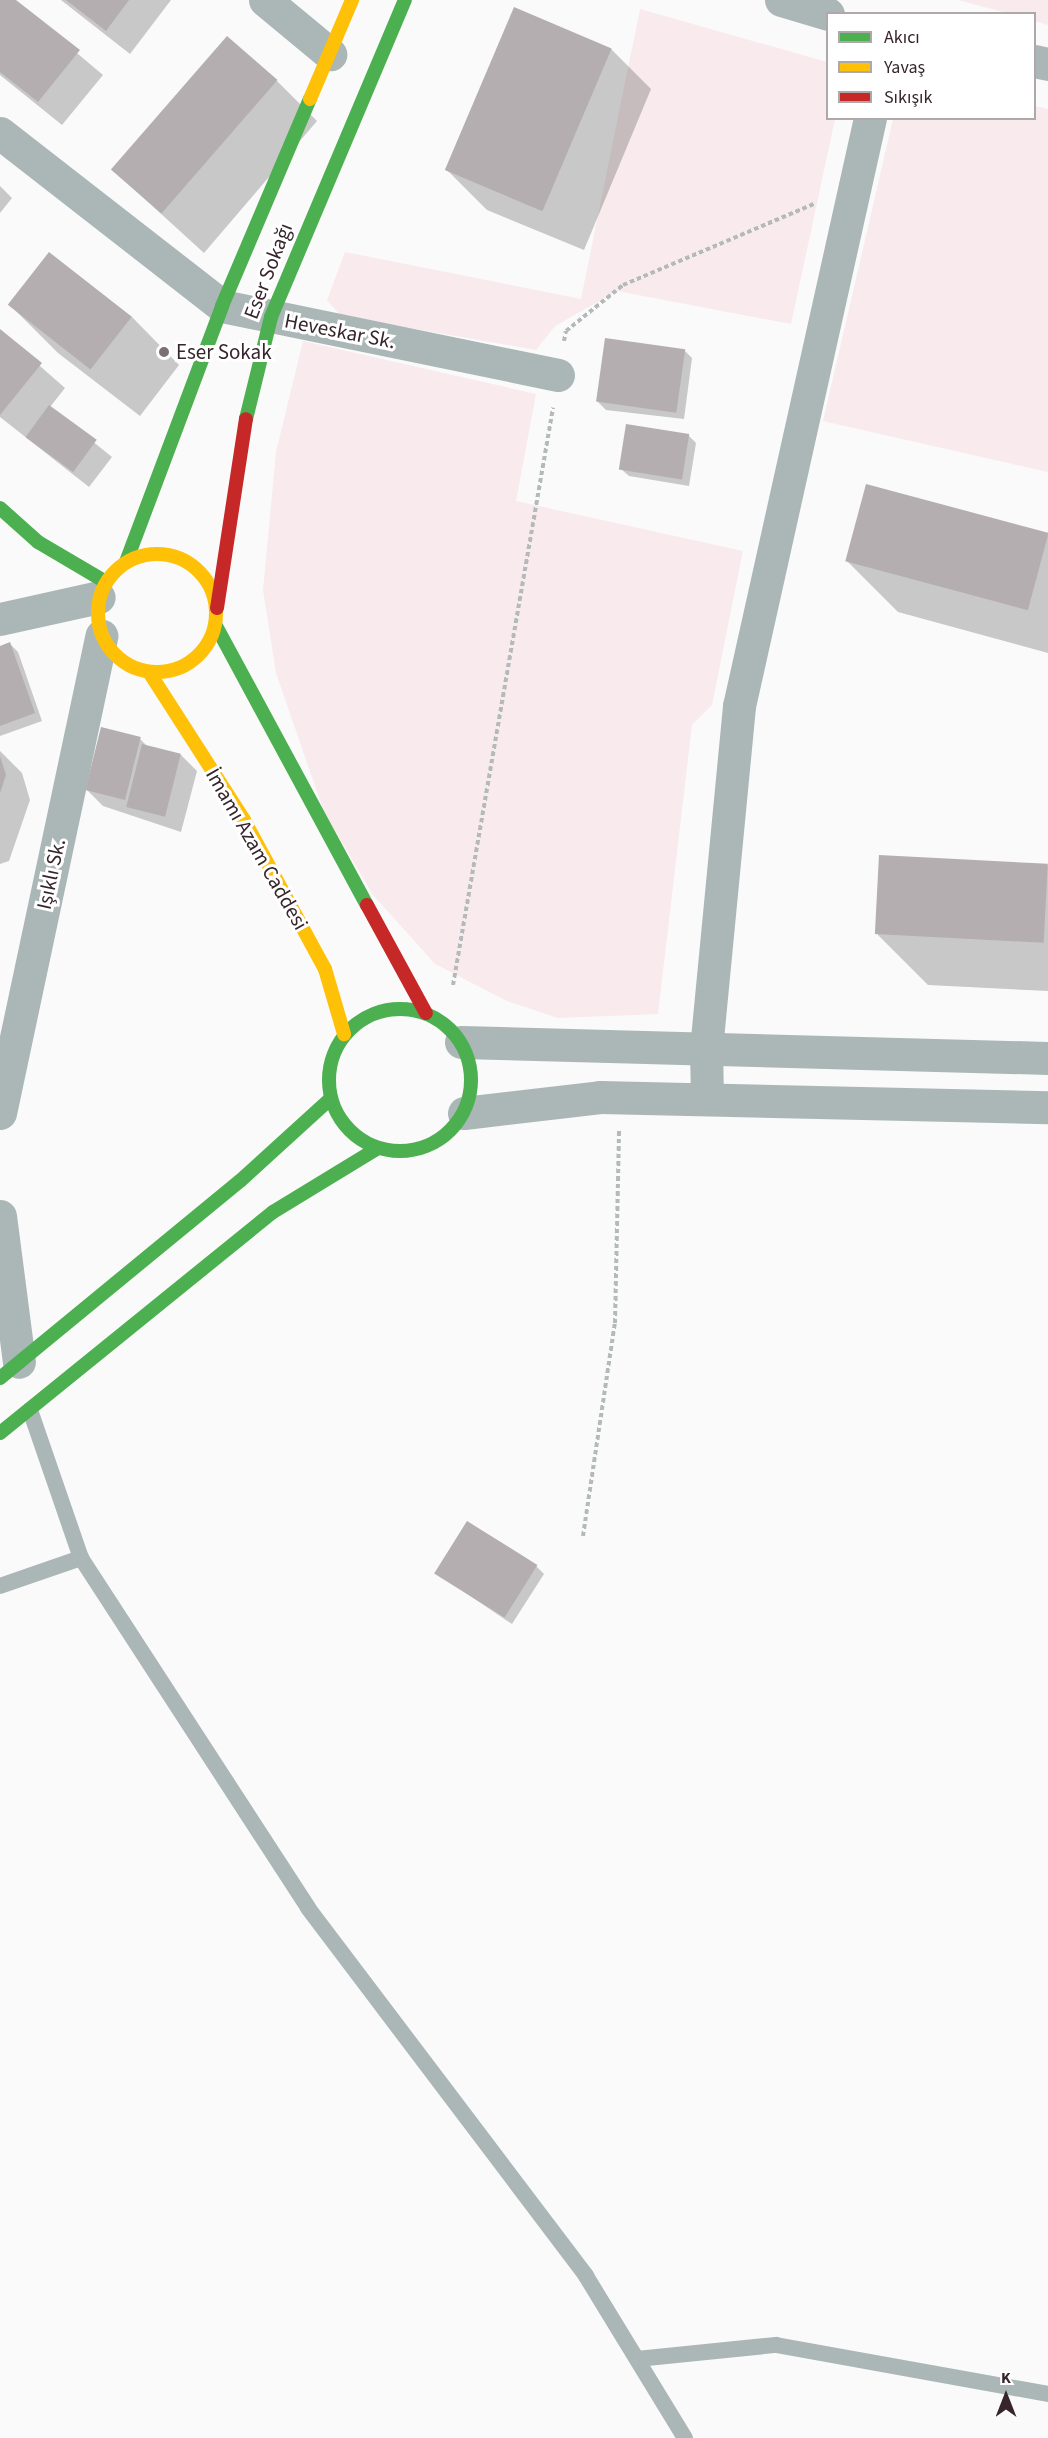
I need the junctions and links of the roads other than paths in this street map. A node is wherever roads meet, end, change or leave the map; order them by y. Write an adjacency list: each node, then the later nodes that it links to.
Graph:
1 (265, 0): 6 (street)
2 (352, 0): 6 (street, Eser Sokağı)
3 (405, 0): 10 (street, Eser Sokağı)
4 (781, 0): 5 (street)
5 (826, 13)
6 (330, 54): 9 (street, Eser Sokağı)
7 (870, 120): 23 (street)
8 (0, 133): 9 (street, Heveskar Sk.)
9 (222, 306): 10 (street, Heveskar Sk.); 13 (street, Eser Sokağı)
10 (271, 317): 11 (street, Heveskar Sk.); 15 (street, Eser Sokağı)
11 (558, 375)
12 (0, 508): 14 (street)
13 (126, 562): 14 (street); 15 (street)
14 (103, 589): 16 (street); 18 (street)
15 (217, 608): 17 (street)
16 (0, 619)
17 (216, 626): 19 (street); 20 (street)
18 (101, 636): 19 (street); 28 (street, Işıklı Sk.)
19 (149, 672): 22 (street, İmamı Azam Caddesi)
20 (426, 1013): 21 (street); 22 (street)
21 (454, 1033): 23 (street); 29 (street)
22 (344, 1034): 25 (street)
23 (706, 1049): 24 (street); 26 (street)
24 (1048, 1058)
25 (330, 1099): 30 (street); 32 (street)
26 (707, 1099): 27 (street); 29 (street)
27 (1048, 1107)
28 (0, 1113)
29 (464, 1113): 30 (street)
30 (378, 1148): 33 (street)
31 (2, 1237): 32 (street)
32 (17, 1378): 33 (street)
33 (30, 1410): 34 (street); 35 (lane)
34 (0, 1433)
35 (81, 1558): 36 (lane); 37 (lane)
36 (0, 1586)
37 (637, 2359): 38 (lane); 39 (lane)
38 (1048, 2394)
39 (685, 2438)

